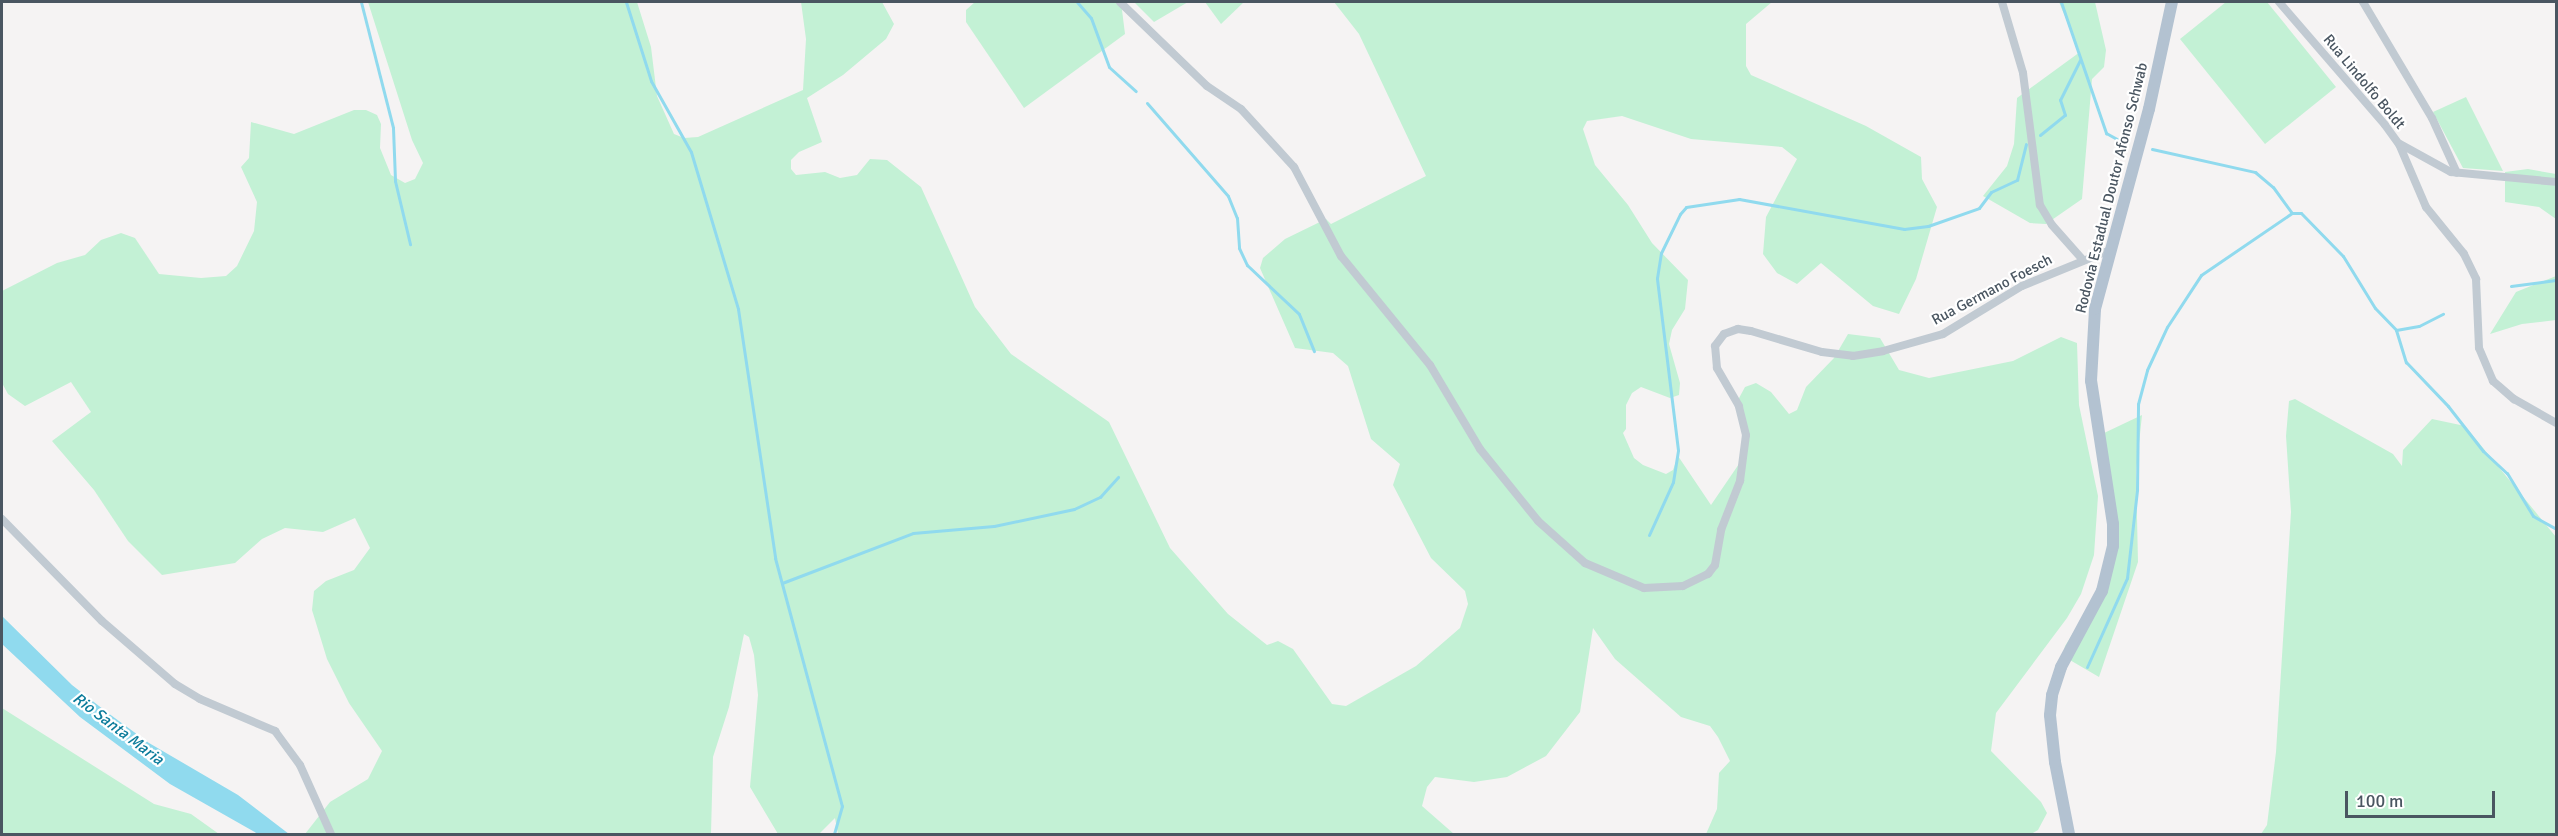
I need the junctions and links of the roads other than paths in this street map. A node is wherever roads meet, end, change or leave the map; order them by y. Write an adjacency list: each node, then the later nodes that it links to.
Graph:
1 (1120, 2): 10 (street, Rua Germano Foesch)
2 (2002, 2): 10 (street)
3 (2172, 2): 9 (main road, Rodovia Estadual Doutor Afonso Schwab)
4 (2279, 2): 6 (street, Rua Lindolfo Boldt)
5 (2363, 2): 7 (street)
6 (2399, 144): 7 (street); 11 (street, Rua Lindolfo Boldt)
7 (2457, 173): 8 (street)
8 (2556, 182)
9 (2110, 250): 10 (street, Rua Germano Foesch); 14 (main road, Rodovia Estadual Doutor Afonso Schwab)
10 (2083, 260)
11 (2556, 423)
12 (2, 519): 13 (street)
13 (331, 834)
14 (2069, 834)

